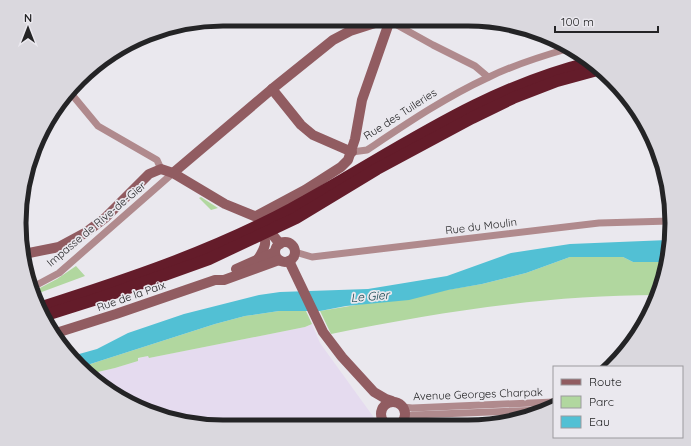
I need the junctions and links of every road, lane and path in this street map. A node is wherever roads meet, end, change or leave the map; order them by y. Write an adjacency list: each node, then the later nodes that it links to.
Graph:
1 (366, 26): 8 (main road)
2 (388, 26): 10 (main road)
3 (400, 26): 7 (street)
4 (563, 50): 7 (street, Rue des Tuileries)
5 (584, 64): 21 (highway)
6 (593, 71): 22 (highway)
7 (488, 77): 10 (street, Rue des Tuileries)
8 (272, 89): 10 (main road); 12 (main road)
9 (73, 96): 11 (street)
10 (352, 152): 13 (main road)
11 (161, 169): 12 (main road); 17 (main road)
12 (173, 173): 13 (main road); 20 (street, Impasse de Rive-de-Gier)
13 (258, 218): 15 (main road)
14 (665, 221): 16 (street, Rue du Moulin)
15 (276, 246): 16 (main road); 16 (main road); 18 (main road, Rue de la Paix); 18 (main road); 19 (main road, Rue de la Paix); 24 (main road)
16 (294, 252)
17 (29, 253)
18 (258, 259): 19 (main road, Rue de la Paix)
19 (215, 280): 23 (main road, Rue de la Paix)
20 (36, 285)
21 (44, 306)
22 (48, 314)
23 (59, 332)
24 (374, 392): 25 (main road); 28 (main road)
25 (392, 401): 27 (main road); 28 (main road)
26 (550, 402): 27 (street, Avenue Georges Charpak)
27 (404, 407): 31 (main road)
28 (380, 411): 30 (main road)
29 (529, 411): 32 (street, Avenue Georges Charpak)
30 (382, 420)
31 (403, 420)
32 (406, 420)

